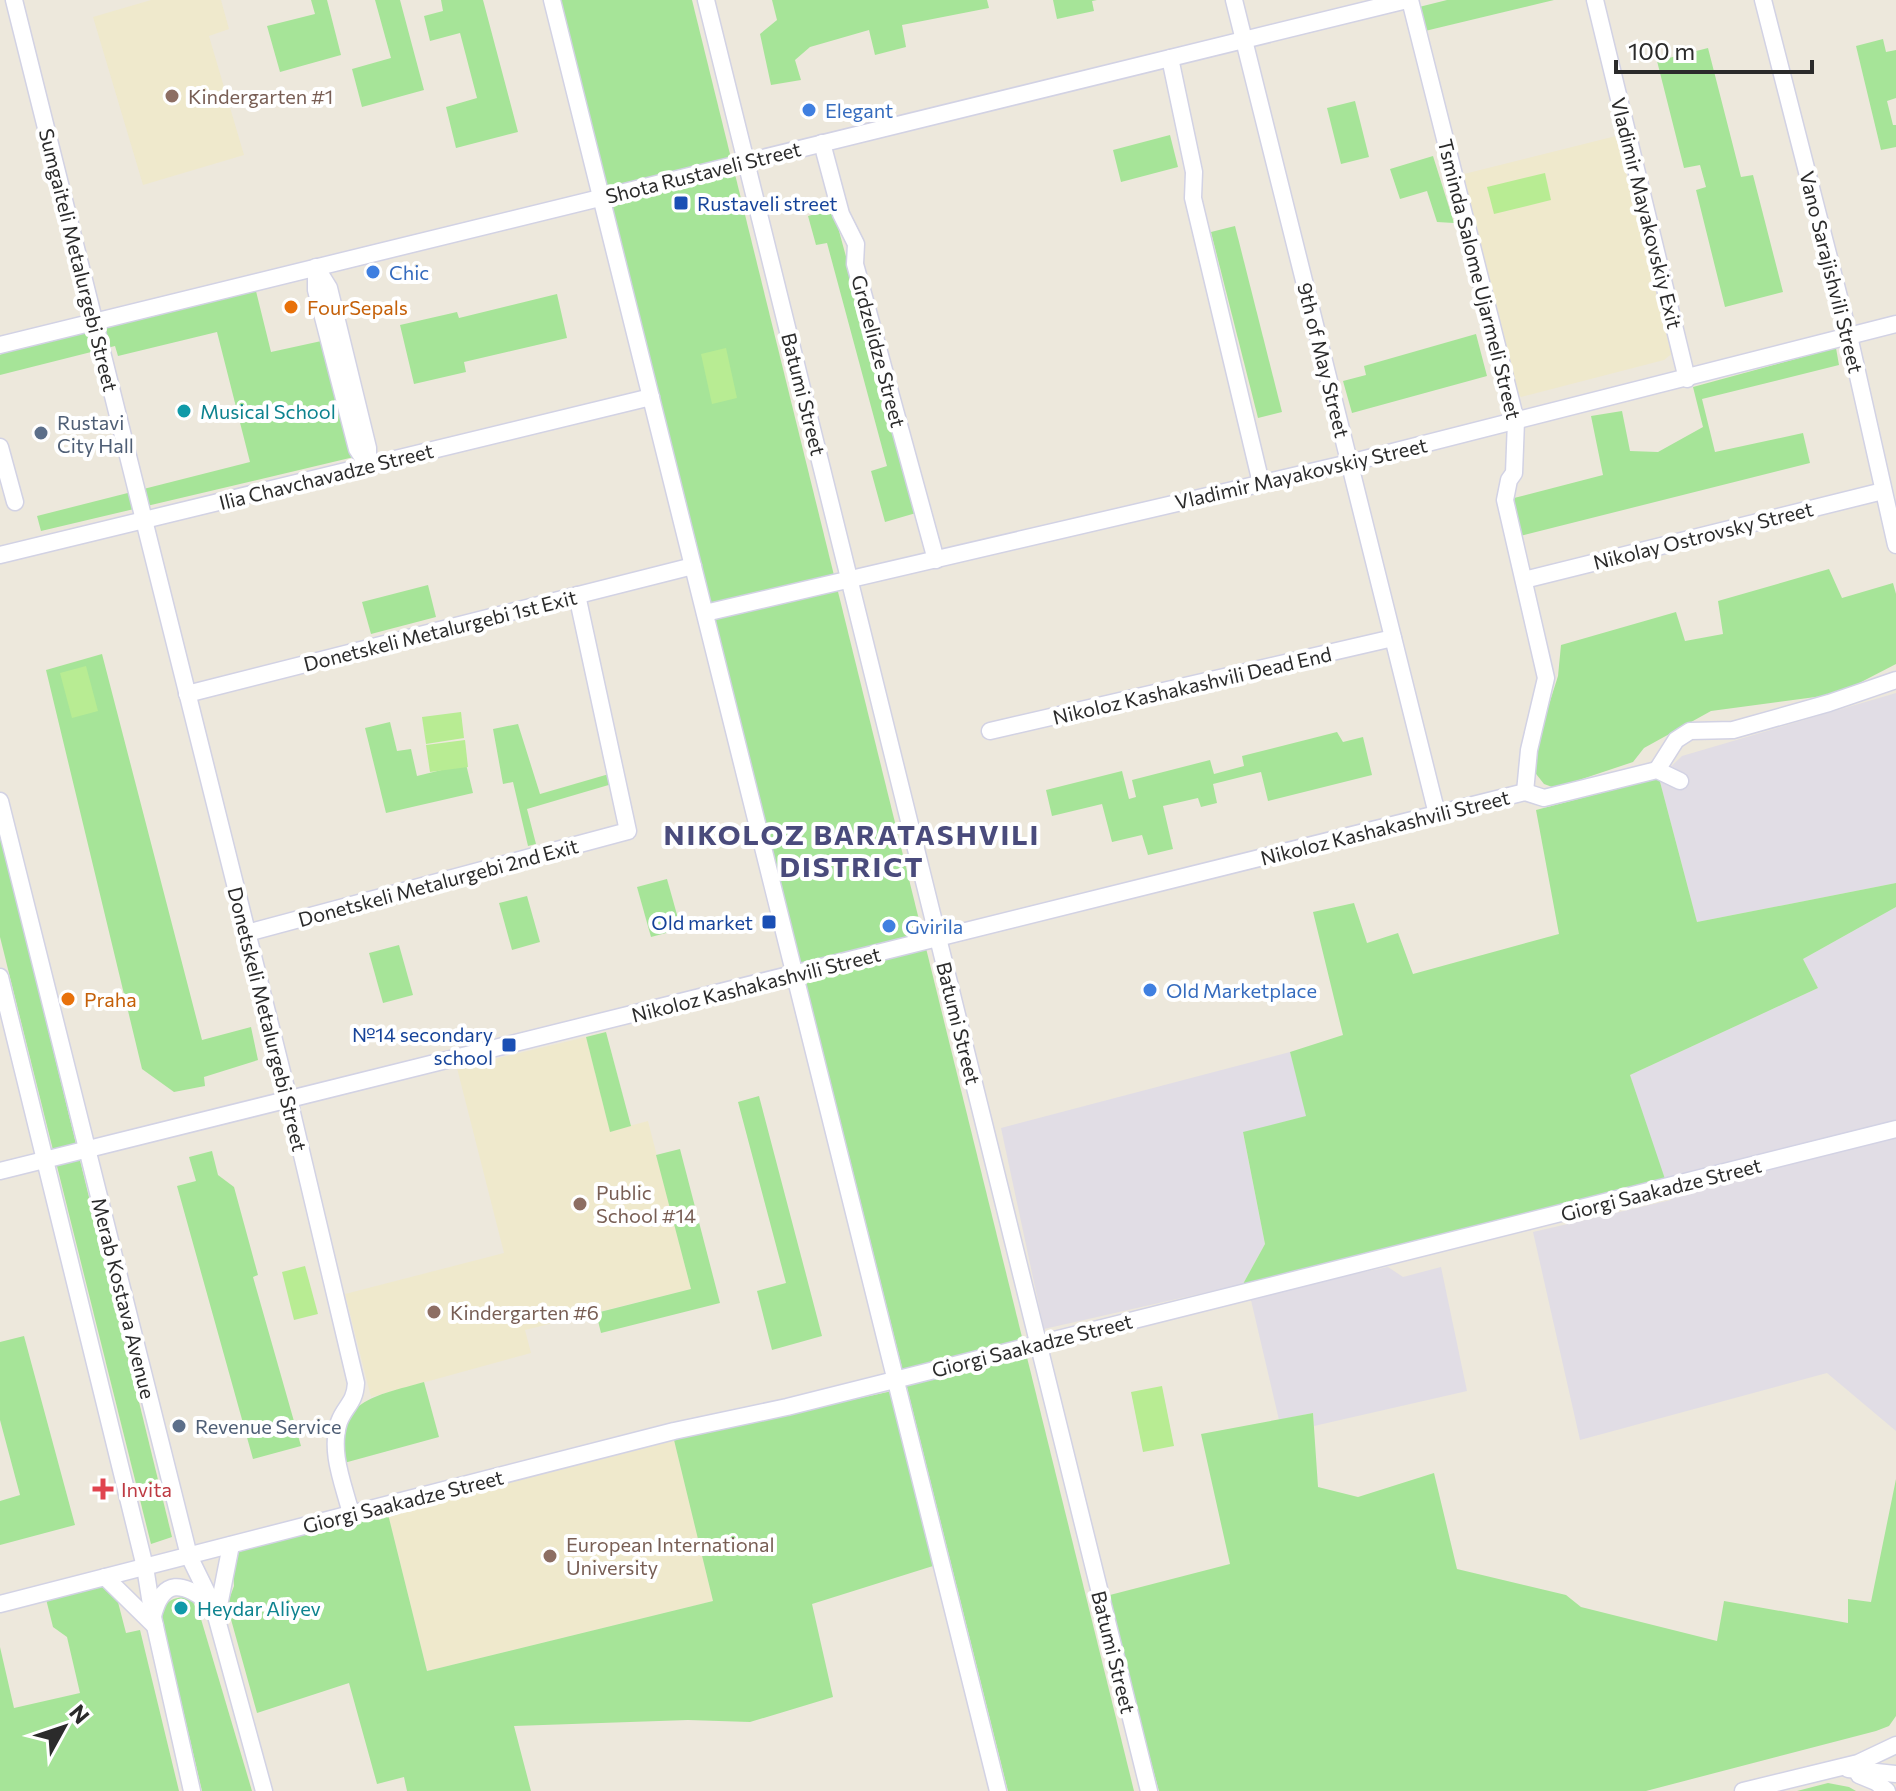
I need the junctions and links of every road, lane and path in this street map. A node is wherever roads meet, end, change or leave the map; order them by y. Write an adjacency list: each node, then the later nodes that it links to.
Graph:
1 (14, 0): 14 (street, Sumgaiteli Metalurgebi Street)
2 (552, 0): 12 (street)
3 (706, 0): 11 (street, Batumi Street)
4 (1234, 0): 8 (street, 9th of May Street)
5 (1408, 0): 8 (street, Shota Rustaveli Street); 20 (street, Tsminda Salome Ujarmeli Street)
6 (1595, 0): 18 (street, Vladimir Mayakovskiy Exit)
7 (1763, 0): 16 (street, Vano Sarajishvili Street)
8 (1244, 40): 9 (street, Shota Rustaveli Street); 22 (street, 9th of May Street)
9 (1170, 58): 10 (street, Shota Rustaveli Street); 25 (street)
10 (822, 143): 11 (street, Shota Rustaveli Street); 31 (street, Grdzelidze Street)
11 (746, 162): 12 (street, Shota Rustaveli Street); 33 (street, Batumi Street)
12 (601, 197): 13 (street, Shota Rustaveli Street); 19 (street)
13 (316, 267): 14 (street, Shota Rustaveli Street); 23 (street)
14 (95, 323): 17 (street, Shota Rustaveli Street); 28 (street, Sumgaiteli Metalurgebi Street)
15 (1896, 324): 16 (street, Vladimir Mayakovskiy Street)
16 (1849, 336): 18 (street, Vladimir Mayakovskiy Street); 26 (street, Vano Sarajishvili Street)
17 (0, 345)
18 (1687, 379): 20 (street, Vladimir Mayakovskiy Street)
19 (651, 397): 23 (street, Ilia Chavchavadze Street); 32 (street)
20 (1516, 421): 22 (street, Vladimir Mayakovskiy Street); 34 (street, Tsminda Salome Ujarmeli Street)
21 (0, 447): 24 (street)
22 (1349, 463): 25 (street, Vladimir Mayakovskiy Street); 37 (street, 9th of May Street)
23 (368, 466): 28 (street, Ilia Chavchavadze Street)
24 (3, 468): 27 (street)
25 (1261, 483): 31 (street, Vladimir Mayakovskiy Street)
26 (1883, 491): 29 (street, Vano Sarajishvili Street); 34 (street, Nikolay Ostrovsky Street)
27 (15, 502)
28 (144, 520): 30 (street, Ilia Chavchavadze Street); 39 (street, Donetskeli Metalurgebi Street)
29 (1896, 545)
30 (0, 555)
31 (936, 560): 33 (street, Vladimir Mayakovskiy Street)
32 (693, 566): 35 (street, Donetskeli Metalurgebi 1st Exit); 36 (street)
33 (849, 580): 36 (street, Vladimir Mayakovskiy Street); 47 (street, Batumi Street)
34 (1524, 580): 43 (street, Tsminda Salome Ujarmeli Street)
35 (577, 595): 39 (street, Donetskeli Metalurgebi 1st Exit); 46 (street, Donetskeli Metalurgebi 2nd Exit)
36 (705, 613): 48 (street)
37 (1393, 638): 40 (street, Nikoloz Kashakashvili Dead End); 45 (street, 9th of May Street)
38 (1896, 680): 41 (street)
39 (187, 694): 46 (street, Donetskeli Metalurgebi Street)
40 (990, 731)
41 (1657, 770): 42 (street); 43 (street, Nikoloz Kashakashvili Street)
42 (1680, 781)
43 (1525, 792): 45 (street, Nikoloz Kashakashvili Street)
44 (0, 801): 52 (street, Merab Kostava Avenue)
45 (1437, 814): 47 (street, Nikoloz Kashakashvili Street)
46 (247, 933): 50 (street, Donetskeli Metalurgebi Street)
47 (938, 940): 48 (street, Nikoloz Kashakashvili Street); 55 (street, Batumi Street)
48 (795, 974): 50 (street, Nikoloz Kashakashvili Street); 56 (street)
49 (0, 977): 53 (street)
50 (289, 1100): 52 (street, Nikoloz Kashakashvili Street); 57 (street, Donetskeli Metalurgebi Street)
51 (1896, 1129): 55 (street, Giorgi Saakadze Street)
52 (87, 1150): 53 (street, Nikoloz Kashakashvili Street); 59 (street, Merab Kostava Avenue)
53 (45, 1160): 54 (street, Nikoloz Kashakashvili Street); 60 (street)
54 (0, 1171)
55 (1038, 1344): 56 (street, Giorgi Saakadze Street); 71 (street, Batumi Street)
56 (895, 1380): 57 (street, Giorgi Saakadze Street); 70 (street)
57 (351, 1514): 58 (street, Giorgi Saakadze Street)
58 (231, 1545): 59 (street, Giorgi Saakadze Street); 63 (street)
59 (189, 1556): 60 (street, Giorgi Saakadze Street); 63 (street, Merab Kostava Avenue)
60 (145, 1567): 61 (street, Giorgi Saakadze Street); 64 (street)
61 (105, 1577): 62 (street, Giorgi Saakadze Street); 64 (street)
62 (0, 1604)
63 (215, 1611): 64 (street); 69 (street, Merab Kostava Avenue)
64 (154, 1622): 68 (street)
65 (1896, 1745): 66 (street)
66 (1839, 1768): 67 (street); 72 (street); 73 (street)
67 (1896, 1774)
68 (192, 1791)
69 (264, 1791)
70 (998, 1791)
71 (1149, 1791)
72 (1743, 1791)
73 (1887, 1791)

